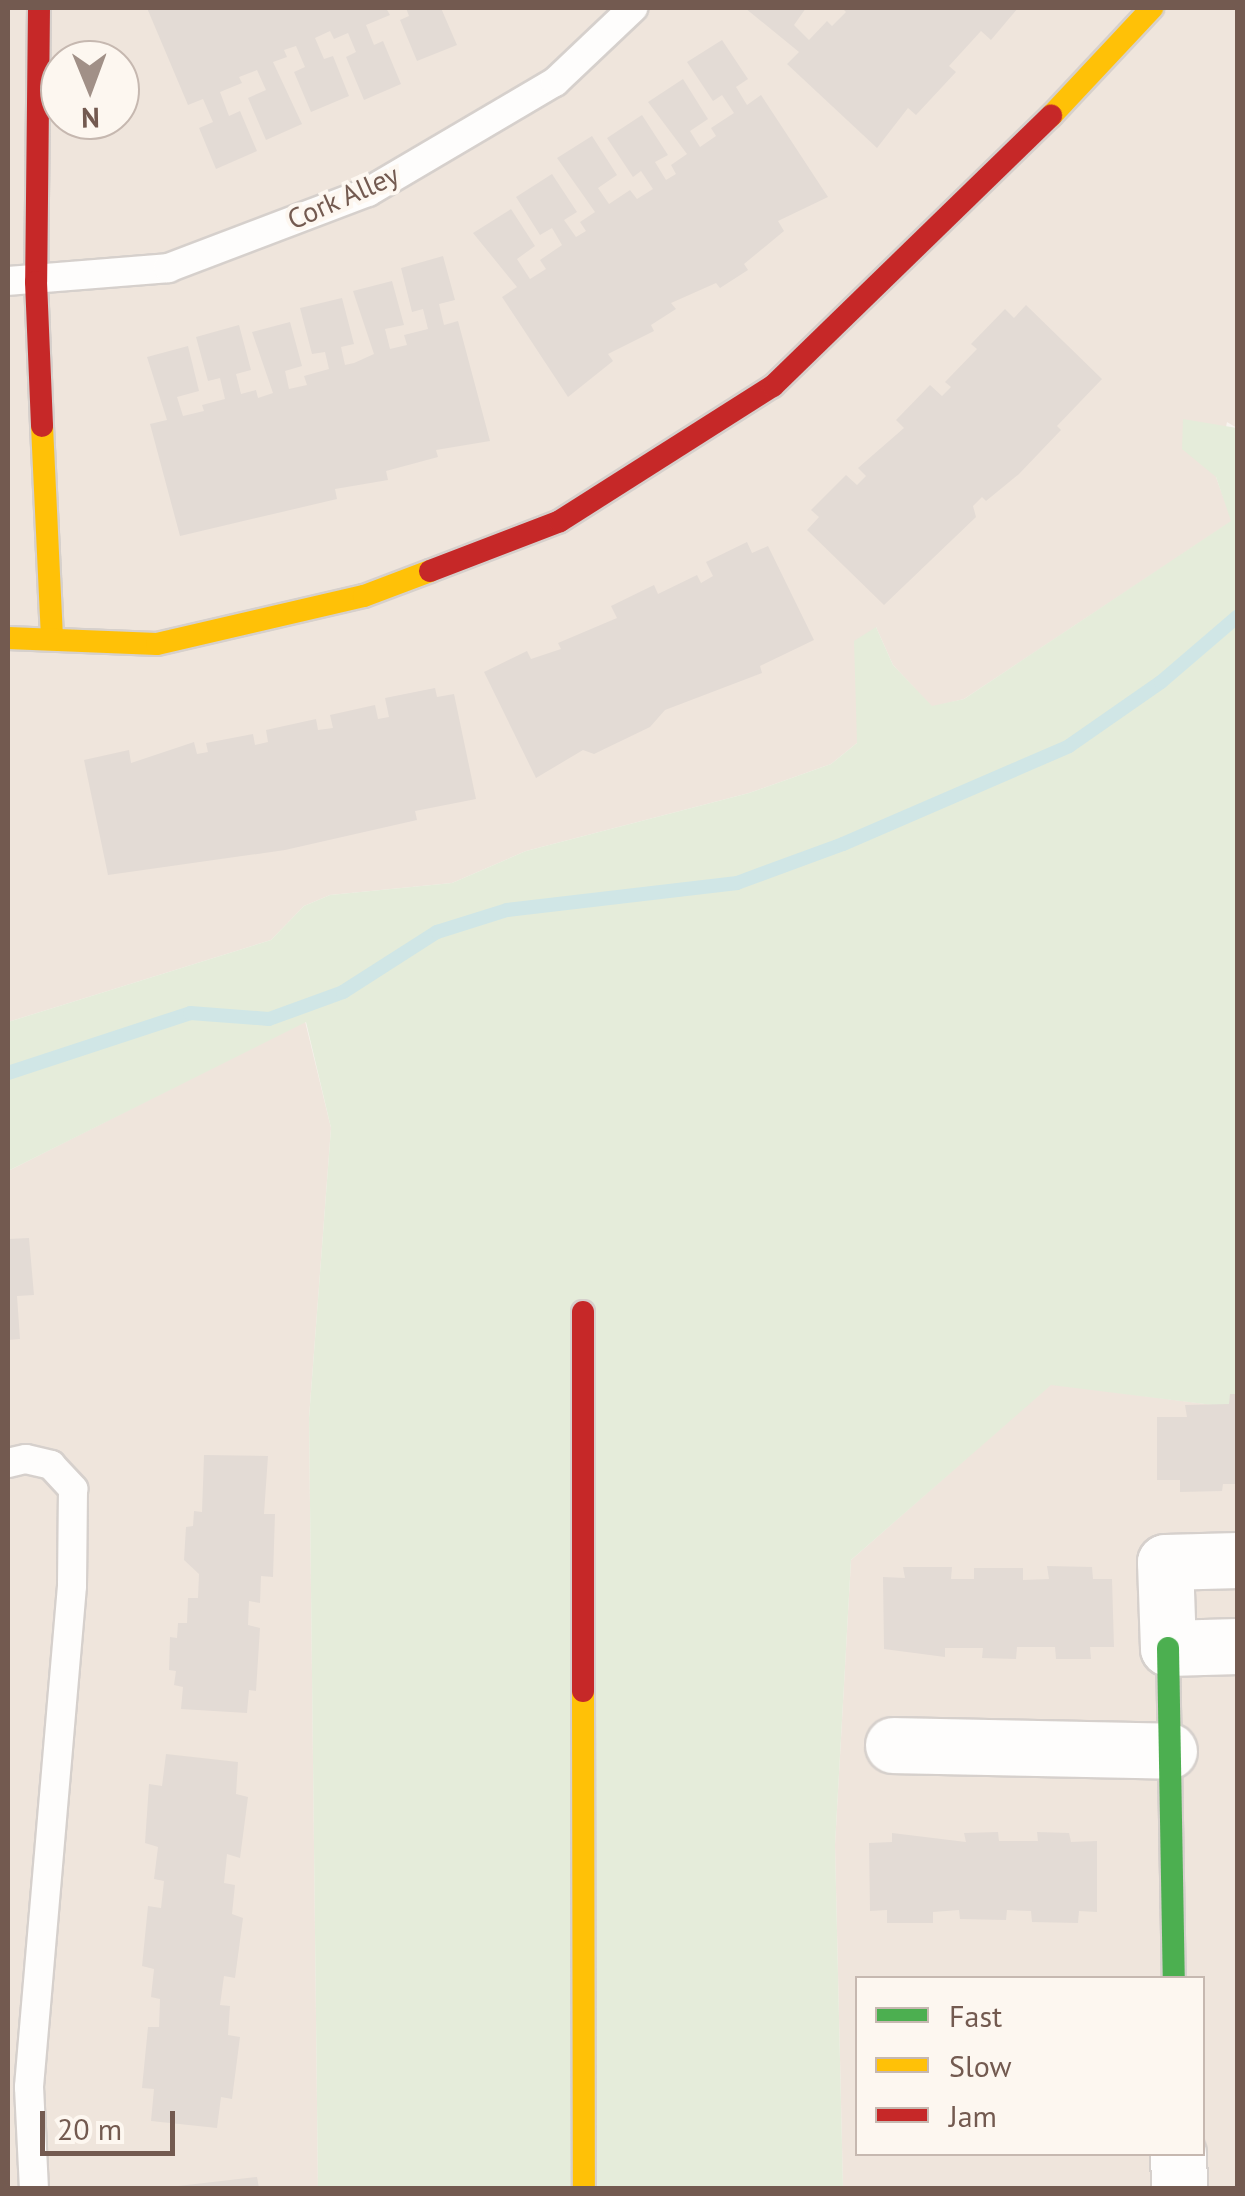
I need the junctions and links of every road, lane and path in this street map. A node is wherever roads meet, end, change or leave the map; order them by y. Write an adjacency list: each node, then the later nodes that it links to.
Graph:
1 (40, 8): 5 (street)
2 (633, 8): 5 (lane, Cork Alley)
3 (1152, 8): 6 (street)
4 (8, 281): 5 (lane, Cork Alley)
5 (36, 282): 6 (street)
6 (52, 637): 7 (street)
7 (8, 638)
8 (583, 1312): 18 (street)
9 (8, 1463): 17 (lane)
10 (1238, 1560): 12 (street)
11 (1238, 1646): 12 (street)
12 (1168, 1648): 14 (street)
13 (892, 1745): 14 (street)
14 (1170, 1751): 15 (street)
15 (1174, 1976)
16 (1178, 2156): 19 (street)
17 (34, 2188)
18 (584, 2188)
19 (1179, 2188)

